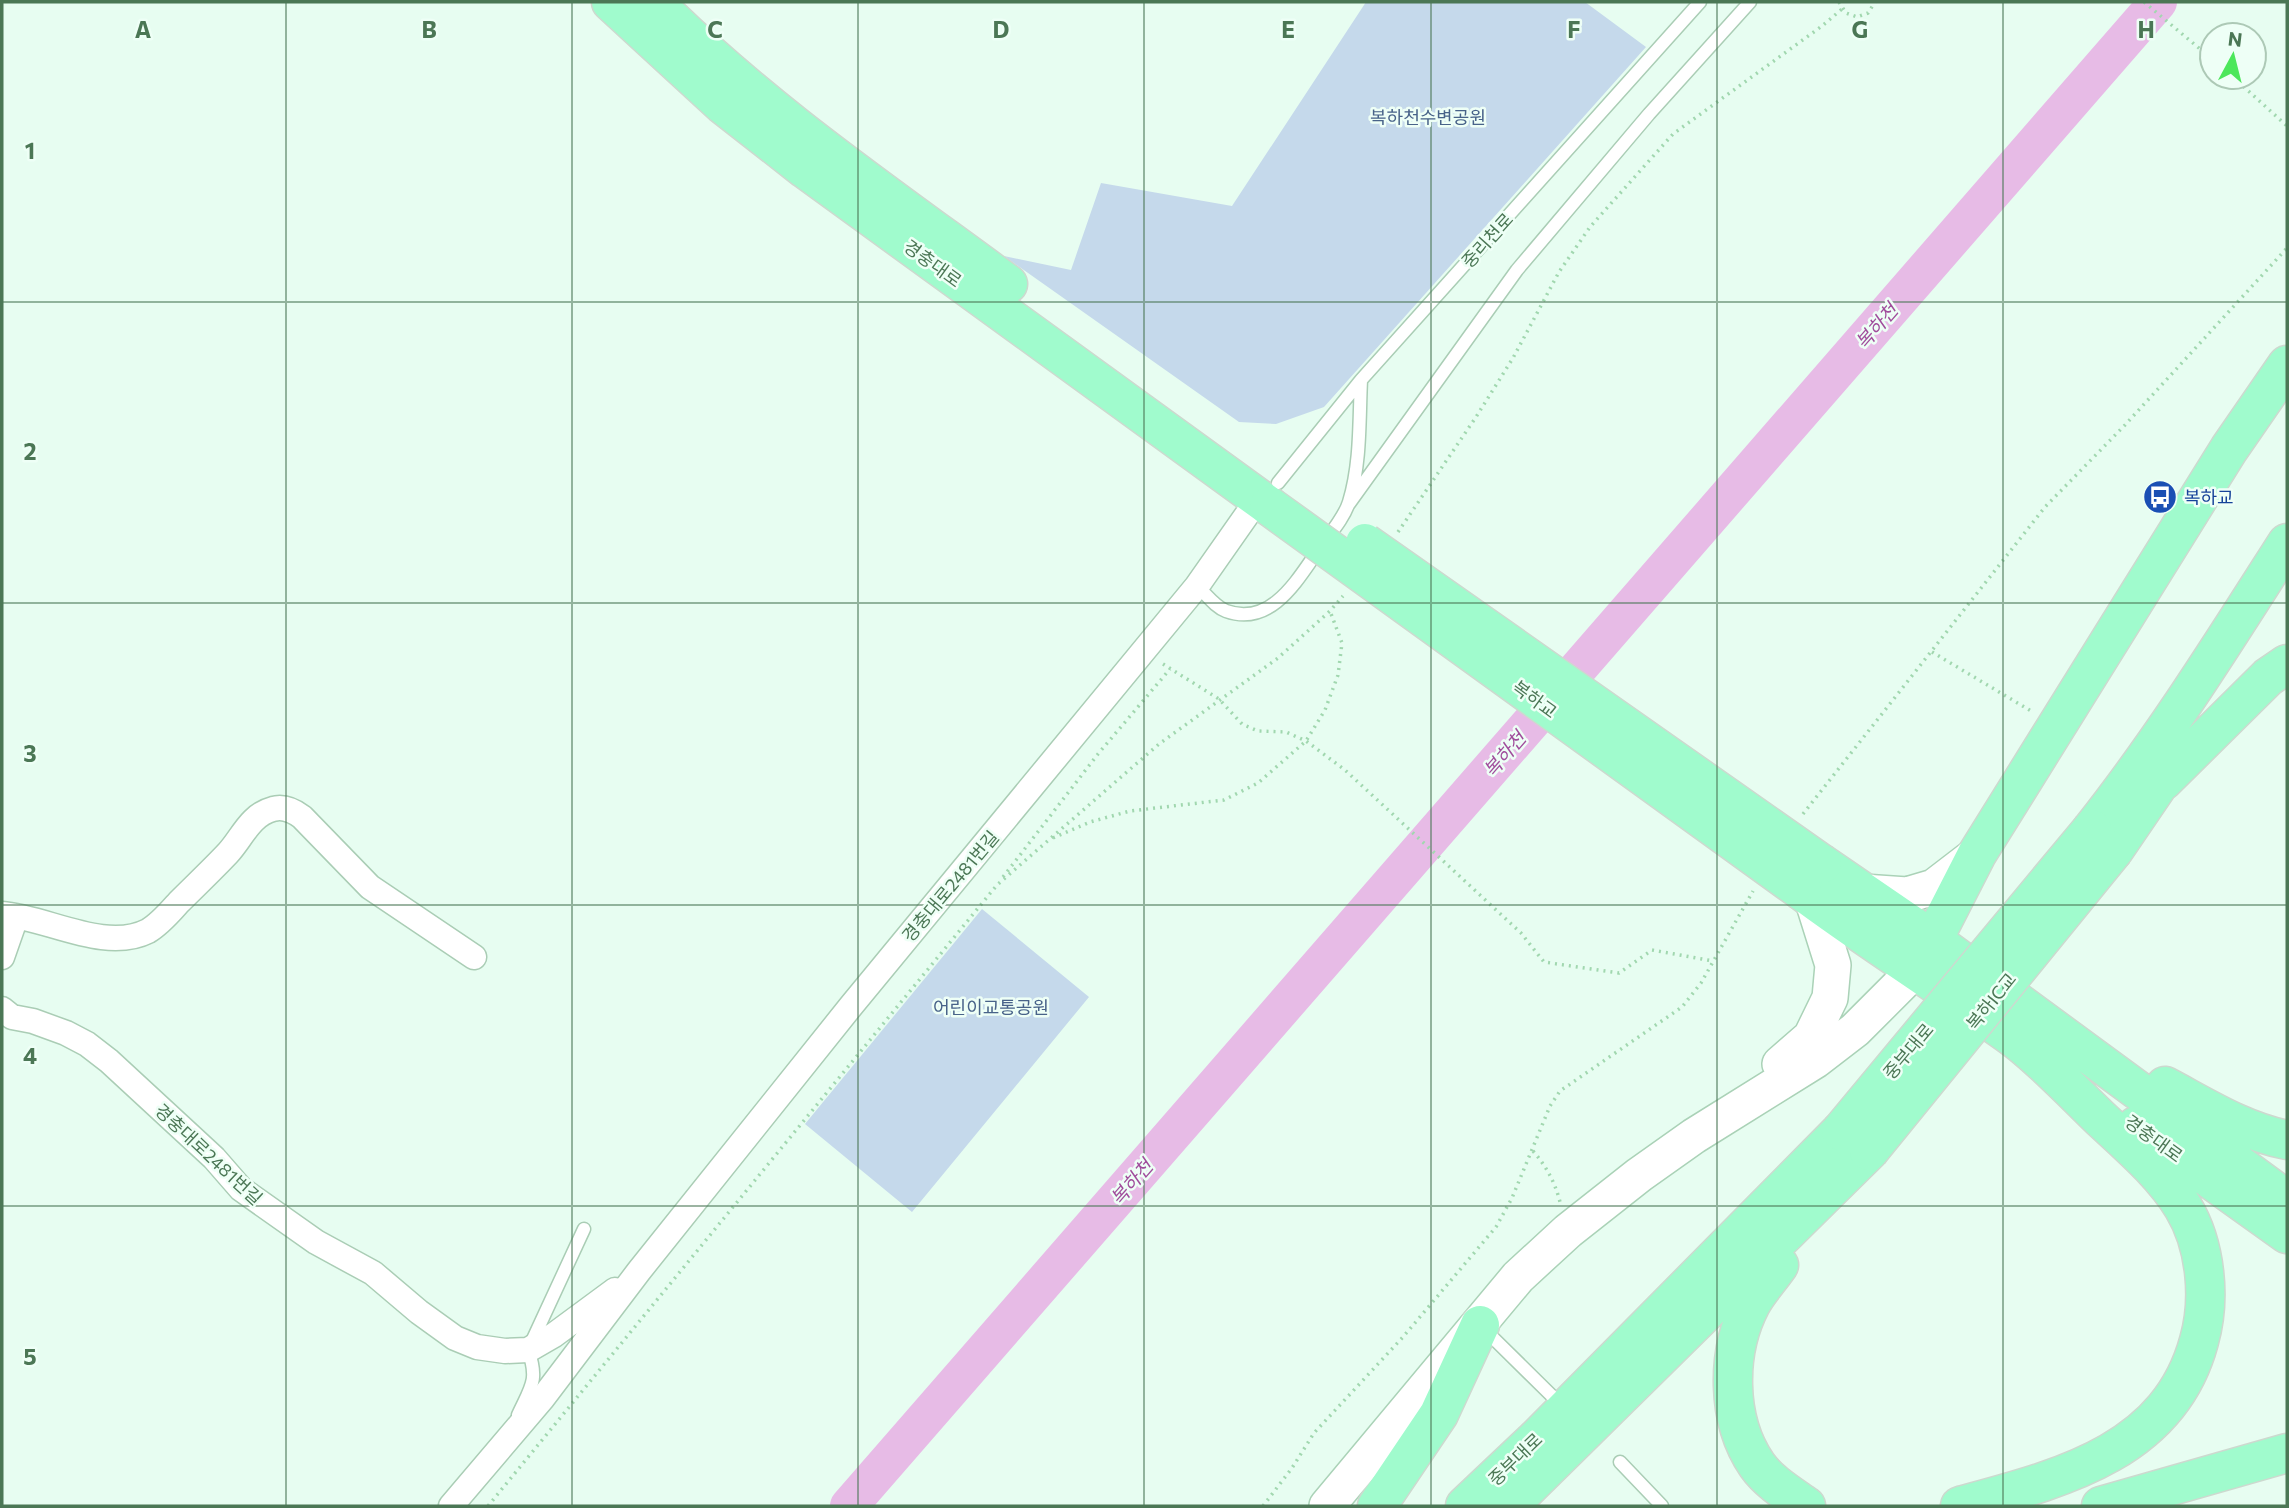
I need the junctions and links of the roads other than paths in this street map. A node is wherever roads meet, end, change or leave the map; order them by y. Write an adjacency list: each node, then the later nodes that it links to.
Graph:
1 (611, 2): 7 (main road, 경충대로)
2 (654, 2): 7 (main road, 경충대로)
3 (1700, 2): 6 (lane, 중리천로)
4 (1750, 2): 8 (lane)
5 (2287, 365): 15 (main road)
6 (1361, 380): 7 (lane, 중리천로); 8 (lane)
7 (1273, 494): 10 (street, 경충대로2481번길); 16 (main road, 복하교, bridge)
8 (1348, 505): 10 (lane)
9 (2287, 543): 14 (main road)
10 (1197, 586): 30 (street, 경충대로2481번길)
11 (2287, 589): 13 (main road)
12 (2287, 664): 13 (main road)
13 (2160, 785): 14 (main road)
14 (2103, 839): 26 (main road, 복하IC교, bridge)
15 (1977, 854): 17 (main road); 19 (main road)
16 (1812, 884): 17 (main road); 19 (main road); 24 (main road)
17 (1863, 892): 19 (main road)
18 (9, 916): 20 (street); 21 (street)
19 (1924, 955): 23 (main road); 24 (main road)
20 (2, 957)
21 (474, 957)
22 (2, 1009): 32 (street, 경충대로2481번길)
23 (2029, 1030): 25 (main road); 27 (main road); 29 (main road, 경충대로); 45 (main road)
24 (1694, 1136): 31 (main road)
25 (2287, 1140)
26 (1855, 1141): 41 (main road, 중부대로); 42 (main road, 중부대로); 44 (main road)
27 (2287, 1200)
28 (584, 1229): 32 (lane)
29 (2287, 1234)
30 (639, 1271): 32 (street, 경충대로2481번길); 34 (street, 경충대로2481번길)
31 (1480, 1325): 33 (lane); 39 (main road); 40 (main road)
32 (528, 1350): 34 (lane, 경충대로2481번길)
33 (1552, 1396)
34 (507, 1441): 38 (street, 경충대로2481번길)
35 (2287, 1453): 37 (main road)
36 (1620, 1462): 43 (lane)
37 (2227, 1470): 46 (main road); 47 (main road)
38 (451, 1506)
39 (1327, 1506)
40 (1377, 1506)
41 (1465, 1506)
42 (1509, 1506)
43 (1662, 1506)
44 (1807, 1506)
45 (1960, 1506)
46 (2101, 1506)
47 (2177, 1506)

